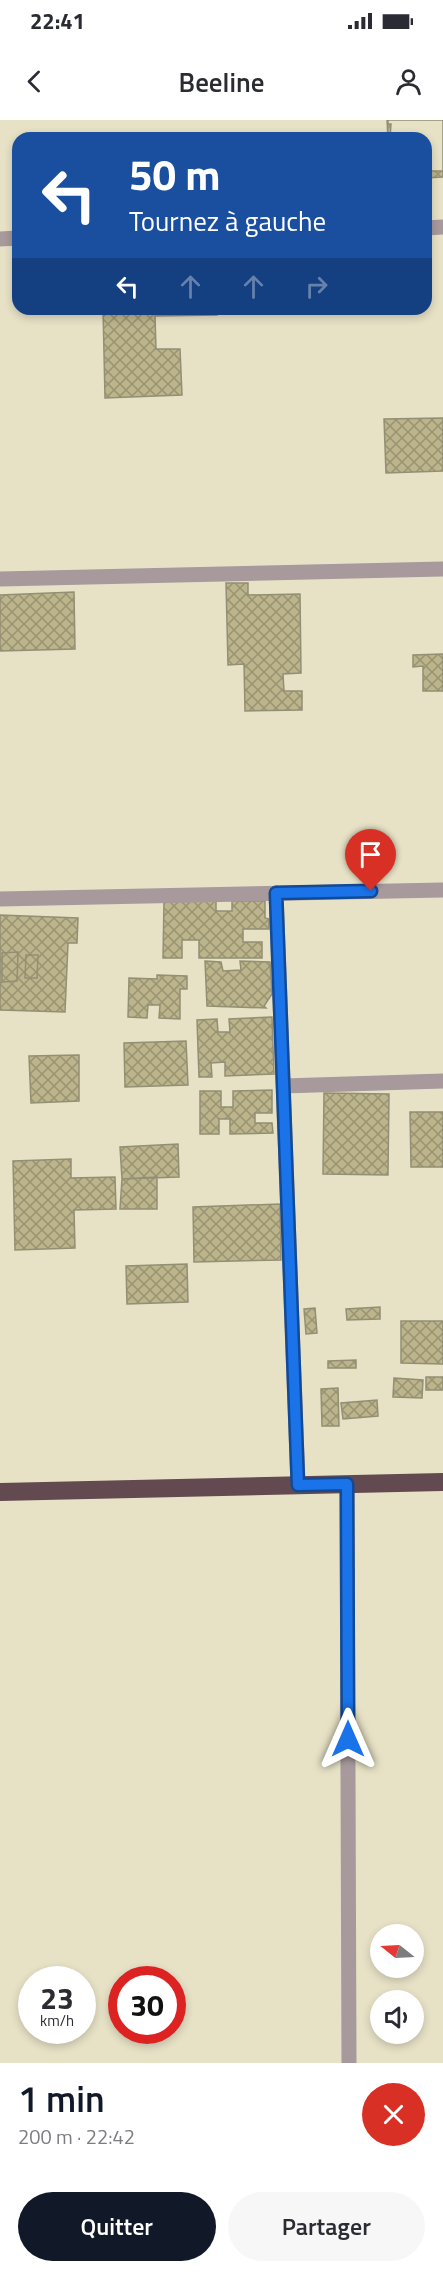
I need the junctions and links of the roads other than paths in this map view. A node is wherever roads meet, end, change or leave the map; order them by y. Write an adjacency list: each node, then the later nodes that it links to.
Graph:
1 (443, 569): 2 (street)
2 (0, 579)
3 (443, 890): 4 (street)
4 (276, 893): 5 (street); 7 (street)
5 (0, 899)
6 (443, 1081): 7 (street)
7 (283, 1086): 10 (street)
8 (443, 1482): 9 (highway)
9 (347, 1484): 10 (highway); 12 (street)
10 (298, 1485): 11 (highway)
11 (0, 1492)
12 (349, 2063)

